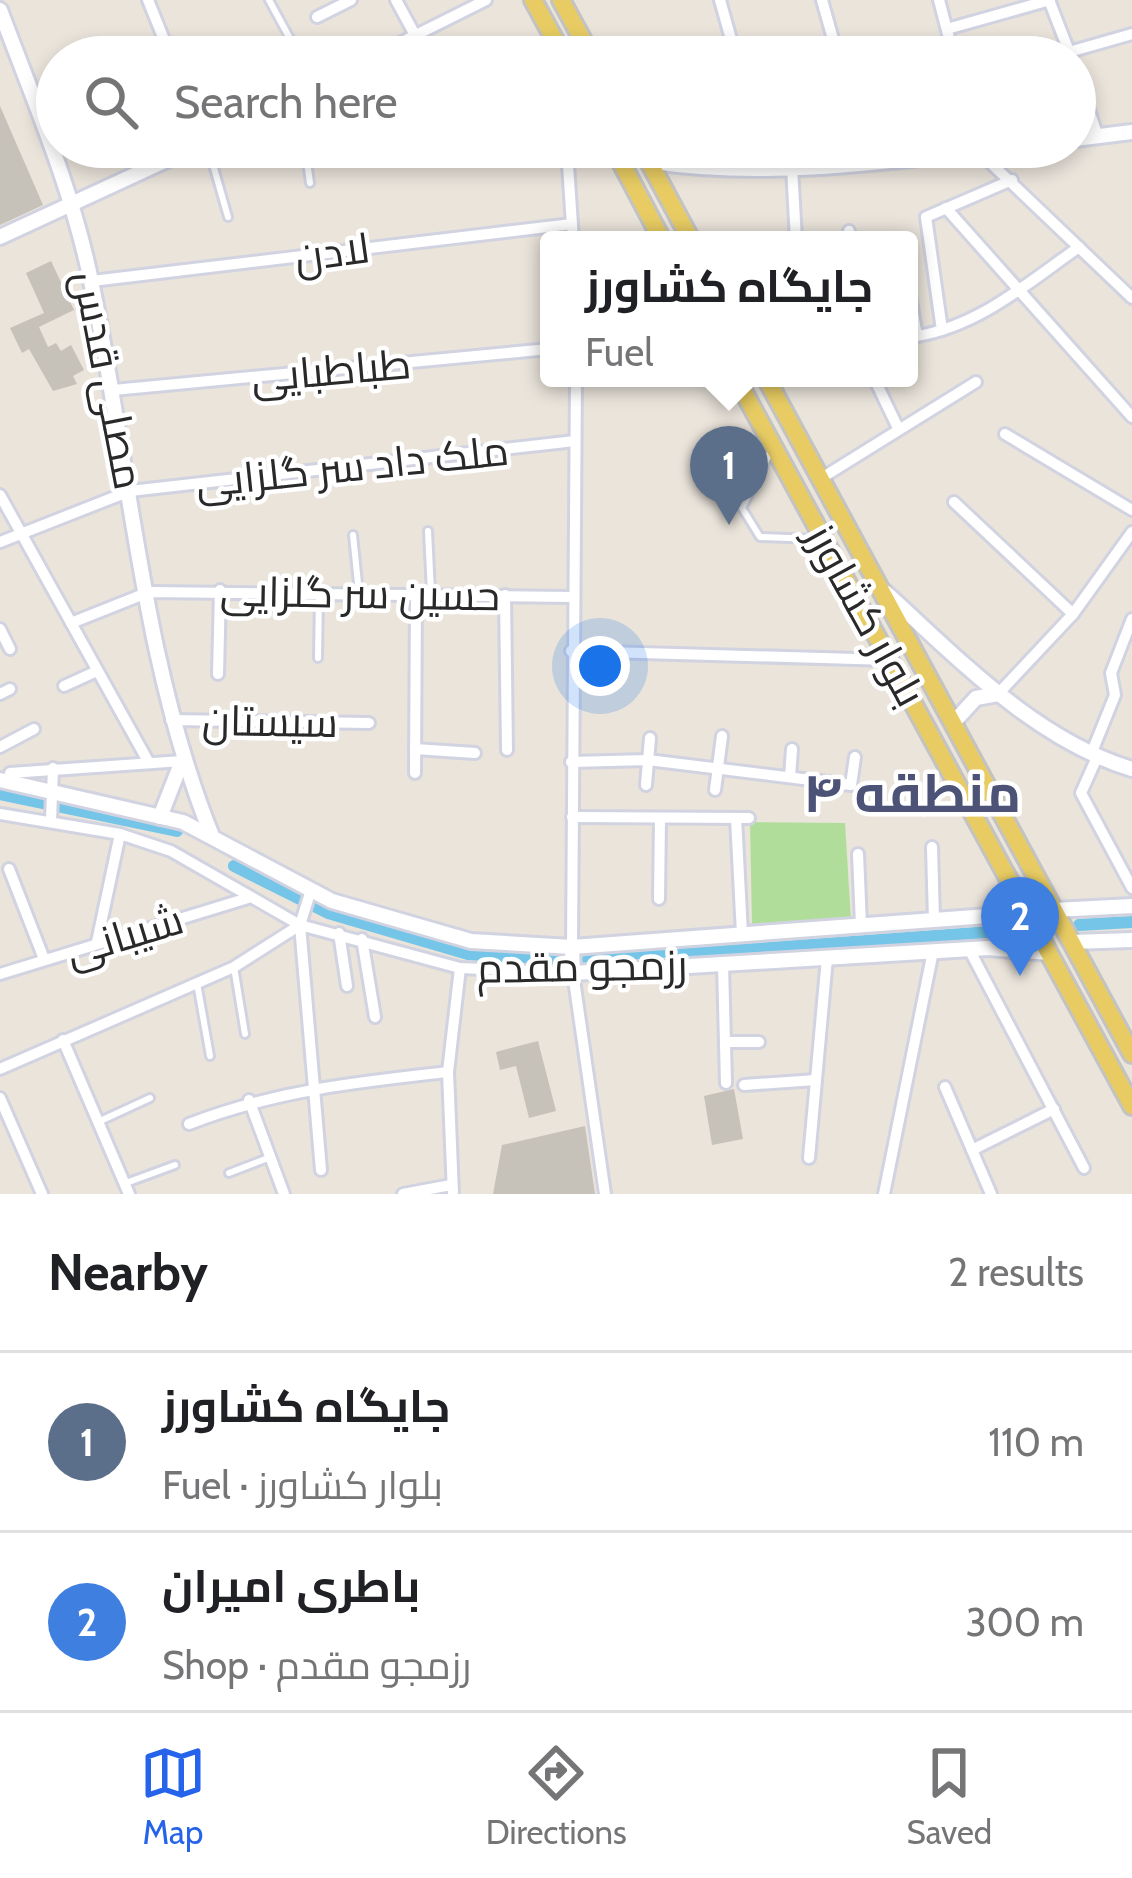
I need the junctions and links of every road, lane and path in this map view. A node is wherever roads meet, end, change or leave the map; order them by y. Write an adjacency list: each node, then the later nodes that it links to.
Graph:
1 (148, 0): 17 (street)
2 (269, 0): 18 (lane)
3 (351, 0): 13 (street)
4 (396, 0): 16 (street)
5 (485, 0): 16 (street)
6 (533, 0): 19 (main road)
7 (561, 0): 20 (main road)
8 (720, 0): 21 (street)
9 (822, 0): 22 (street)
10 (939, 0): 14 (street)
11 (1049, 0): 14 (street); 24 (street)
12 (0, 10): 26 (street, مصلی قدس)
13 (316, 17)
14 (946, 29): 23 (street)
15 (1132, 34): 25 (street)
16 (416, 35)
17 (163, 36)
18 (289, 36)
19 (553, 36)
20 (581, 36)
21 (730, 36)
22 (832, 36)
23 (948, 36)
24 (1063, 36)
25 (1096, 46)
26 (36, 106)
27 (1132, 132): 29 (street)
28 (1096, 133): 29 (street)
29 (1097, 136)
30 (60, 168): 41 (street, مصلی قدس)
31 (147, 168): 41 (street)
32 (214, 168): 43 (lane)
33 (308, 168): 40 (lane)
34 (563, 168): 44 (street)
35 (624, 168): 46 (main road)
36 (652, 168): 47 (main road)
37 (792, 168): 48 (street)
38 (999, 168): 39 (street)
39 (1012, 180): 42 (street); 50 (street)
40 (310, 183)
41 (72, 201): 49 (street); 51 (street, مصلی قدس)
42 (946, 208): 52 (street); 54 (street)
43 (228, 217)
44 (572, 224): 45 (street); 51 (street, لادن)
45 (572, 231)
46 (657, 231)
47 (686, 231)
48 (796, 231)
49 (0, 237)
50 (1078, 247): 52 (street); 53 (street)
51 (92, 281): 62 (street, مصلی قدس)
52 (1018, 289): 54 (street); 63 (street)
53 (1132, 298)
54 (942, 329): 55 (street)
55 (918, 336)
56 (540, 351): 62 (street, طباطبایی)
57 (976, 382): 64 (street)
58 (576, 387): 66 (street)
59 (741, 387): 67 (main road, بلوار کشاورز)
60 (771, 387): 68 (main road, بلوار کشاورز)
61 (878, 387): 64 (street)
62 (112, 390): 69 (street, مصلی قدس)
63 (1132, 417)
64 (898, 428): 68 (street)
65 (1005, 434): 72 (street)
66 (575, 441): 69 (street, ملک داد سر گلزایی); 87 (street)
67 (773, 448): 77 (main road, بلوار کشاورز); 77 (lane)
68 (820, 478): 79 (main road, بلوار کشاورز)
69 (130, 491): 75 (street, ملک داد سر گلزایی); 81 (street, مصلی قدس)
70 (0, 495): 75 (street)
71 (954, 502): 88 (street)
72 (1132, 510)
73 (428, 530): 85 (lane)
74 (1132, 532): 88 (street)
75 (22, 534): 78 (street, ملک داد سر گلزایی); 90 (street)
76 (353, 535): 83 (lane)
77 (825, 539): 95 (main road, بلوار کشاورز)
78 (0, 542)
79 (880, 587): 99 (street); 102 (main road, بلوار کشاورز)
80 (220, 590): 81 (street, حسین سر گلزایی); 82 (street, حسین سر گلزایی); 97 (street)
81 (149, 592): 90 (street); 100 (street, مصلی قدس)
82 (319, 592): 83 (street, حسین سر گلزایی); 94 (lane)
83 (359, 592): 84 (street, حسین سر گلزایی)
84 (416, 594): 85 (street, حسین سر گلزایی); 107 (street)
85 (431, 594): 86 (street, حسین سر گلزایی)
86 (505, 595): 87 (street, حسین سر گلزایی); 108 (street)
87 (572, 596): 93 (street)
88 (1073, 614): 99 (street)
89 (1132, 619): 111 (street)
90 (71, 623): 96 (street)
91 (0, 629): 92 (street)
92 (10, 649)
93 (571, 651): 95 (street); 115 (street)
94 (318, 658)
95 (890, 660): 142 (main road, بلوار کشاورز)
96 (97, 671): 98 (street); 116 (street)
97 (218, 674)
98 (64, 686)
99 (998, 694): 102 (street); 111 (street)
100 (171, 720): 101 (street, سیستان); 114 (street, مصلی قدس)
101 (369, 723)
102 (953, 723): 141 (main road, بلوار کشاورز)
103 (34, 729): 109 (street)
104 (722, 736): 118 (street)
105 (650, 737): 113 (street)
106 (792, 748): 121 (street)
107 (416, 749): 110 (street); 120 (street)
108 (507, 750)
109 (0, 751): 122 (street)
110 (475, 753)
111 (1095, 754): 119 (street); 136 (street)
112 (855, 757): 121 (street)
113 (647, 760): 115 (street); 118 (street); 123 (street)
114 (182, 761): 116 (street); 127 (street); 132 (street, مصلی قدس)
115 (572, 762): 128 (street)
116 (149, 763): 117 (street)
117 (53, 767): 122 (street); 125 (street)
118 (718, 769): 121 (street); 124 (street)
119 (1132, 769)
120 (416, 773)
121 (790, 777)
122 (9, 778): 125 (street, رزمجو مقدم)
123 (646, 785)
124 (715, 790)
125 (52, 792): 127 (street, رزمجو مقدم); 130 (street)
126 (0, 814): 130 (street, رزمجو مقدم)
127 (160, 817): 132 (street, رزمجو مقدم)
128 (572, 818): 129 (street); 152 (street)
129 (660, 818): 139 (street); 147 (street)
130 (51, 819): 131 (street, رزمجو مقدم)
131 (120, 834): 138 (street, رزمجو مقدم); 150 (street)
132 (212, 836): 137 (street, رزمجو مقدم)
133 (932, 847): 143 (street)
134 (858, 854): 145 (street)
135 (9, 868): 157 (street)
136 (1132, 888)
137 (309, 894): 144 (street); 152 (street, رزمجو مقدم)
138 (248, 898): 144 (street, رزمجو مقدم); 150 (street, شیبانی)
139 (659, 899)
140 (1132, 906): 141 (street)
141 (1054, 910): 151 (main road, بلوار کشاورز)
142 (1027, 913): 143 (street, رزمجو مقدم); 155 (main road, بلوار کشاورز)
143 (934, 920): 145 (street, رزمجو مقدم)
144 (301, 921): 146 (street, رزمجو مقدم); 159 (street); 179 (street)
145 (861, 925): 147 (street, رزمجو مقدم)
146 (339, 933): 148 (street, رزمجو مقدم); 164 (street)
147 (742, 934): 152 (street, رزمجو مقدم)
148 (362, 940): 160 (street, رزمجو مقدم); 165 (street)
149 (1132, 940): 151 (street)
150 (97, 942): 157 (street, شیبانی)
151 (1072, 942): 166 (main road, بلوار کشاورز)
152 (572, 947): 161 (street)
153 (969, 949): 154 (street, رزمجو مقدم); 155 (street, رزمجو مقدم); 185 (street)
154 (933, 951): 156 (street, رزمجو مقدم); 201 (street)
155 (1049, 953): 171 (main road, بلوار کشاورز)
156 (826, 958): 158 (street, رزمجو مقدم); 176 (street)
157 (44, 959): 162 (street, شیبانی)
158 (723, 964): 161 (street, رزمجو مقدم); 169 (street)
159 (234, 967): 163 (street); 167 (lane)
160 (460, 968): 161 (street, رزمجو مقدم); 175 (street)
161 (573, 973): 200 (street)
162 (0, 974)
163 (196, 980): 168 (street); 173 (lane)
164 (347, 986)
165 (375, 1017)
166 (1126, 1032): 171 (main road); 172 (main road, بلوار کشاورز)
167 (245, 1034)
168 (63, 1040): 174 (street); 186 (street)
169 (725, 1042): 170 (street); 177 (street)
170 (759, 1042)
171 (1098, 1043): 184 (main road, بلوار کشاورز)
172 (1132, 1054)
173 (210, 1056)
174 (0, 1069)
175 (448, 1072): 179 (street); 196 (street)
176 (816, 1080): 178 (street); 190 (street)
177 (726, 1083)
178 (744, 1085)
179 (315, 1086): 183 (street); 193 (street)
180 (945, 1087): 188 (street)
181 (0, 1098): 197 (street)
182 (150, 1098): 186 (lane)
183 (249, 1100): 187 (street); 189 (street)
184 (1132, 1106)
185 (1054, 1109): 188 (street); 192 (street)
186 (98, 1122): 195 (street)
187 (189, 1124)
188 (972, 1150): 202 (street)
189 (271, 1157): 194 (lane); 198 (street)
190 (809, 1158)
191 (175, 1165): 195 (lane)
192 (1084, 1168)
193 (321, 1170)
194 (229, 1173)
195 (128, 1189)
196 (452, 1190): 199 (street)
197 (41, 1191)
198 (284, 1194)
199 (403, 1194)
200 (605, 1194)
201 (884, 1194)
202 (991, 1194)

